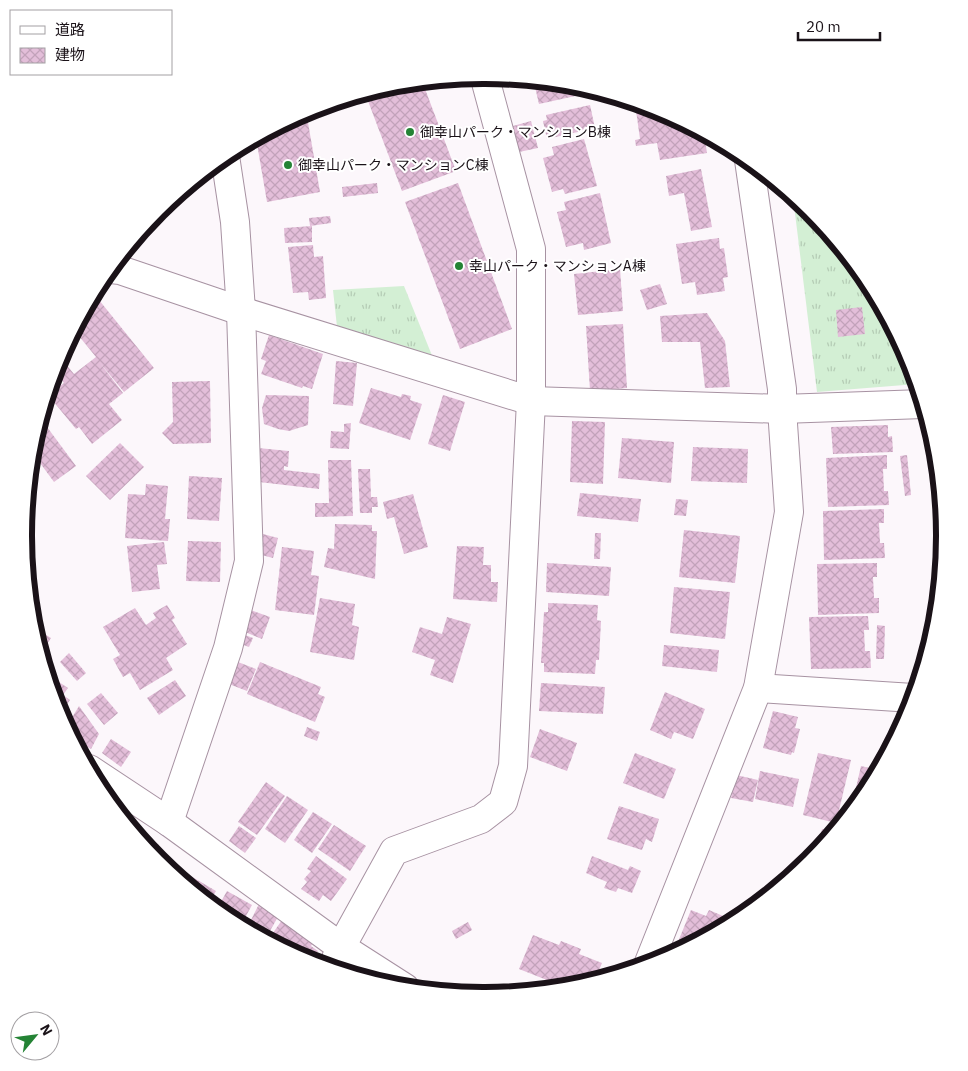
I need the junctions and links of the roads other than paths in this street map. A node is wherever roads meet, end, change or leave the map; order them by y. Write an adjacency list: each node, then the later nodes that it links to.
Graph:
1 (486, 84): 6 (street)
2 (226, 165): 5 (street)
3 (751, 171): 8 (street)
4 (120, 270): 5 (street)
5 (241, 311): 6 (street); 12 (street)
6 (532, 401): 8 (street); 14 (street)
7 (916, 404): 8 (street)
8 (782, 410): 9 (street)
9 (758, 688): 10 (street); 13 (street)
10 (905, 697)
11 (105, 779): 12 (street)
12 (169, 822): 14 (street)
13 (652, 955)
14 (337, 958): 15 (street)
15 (370, 973)

